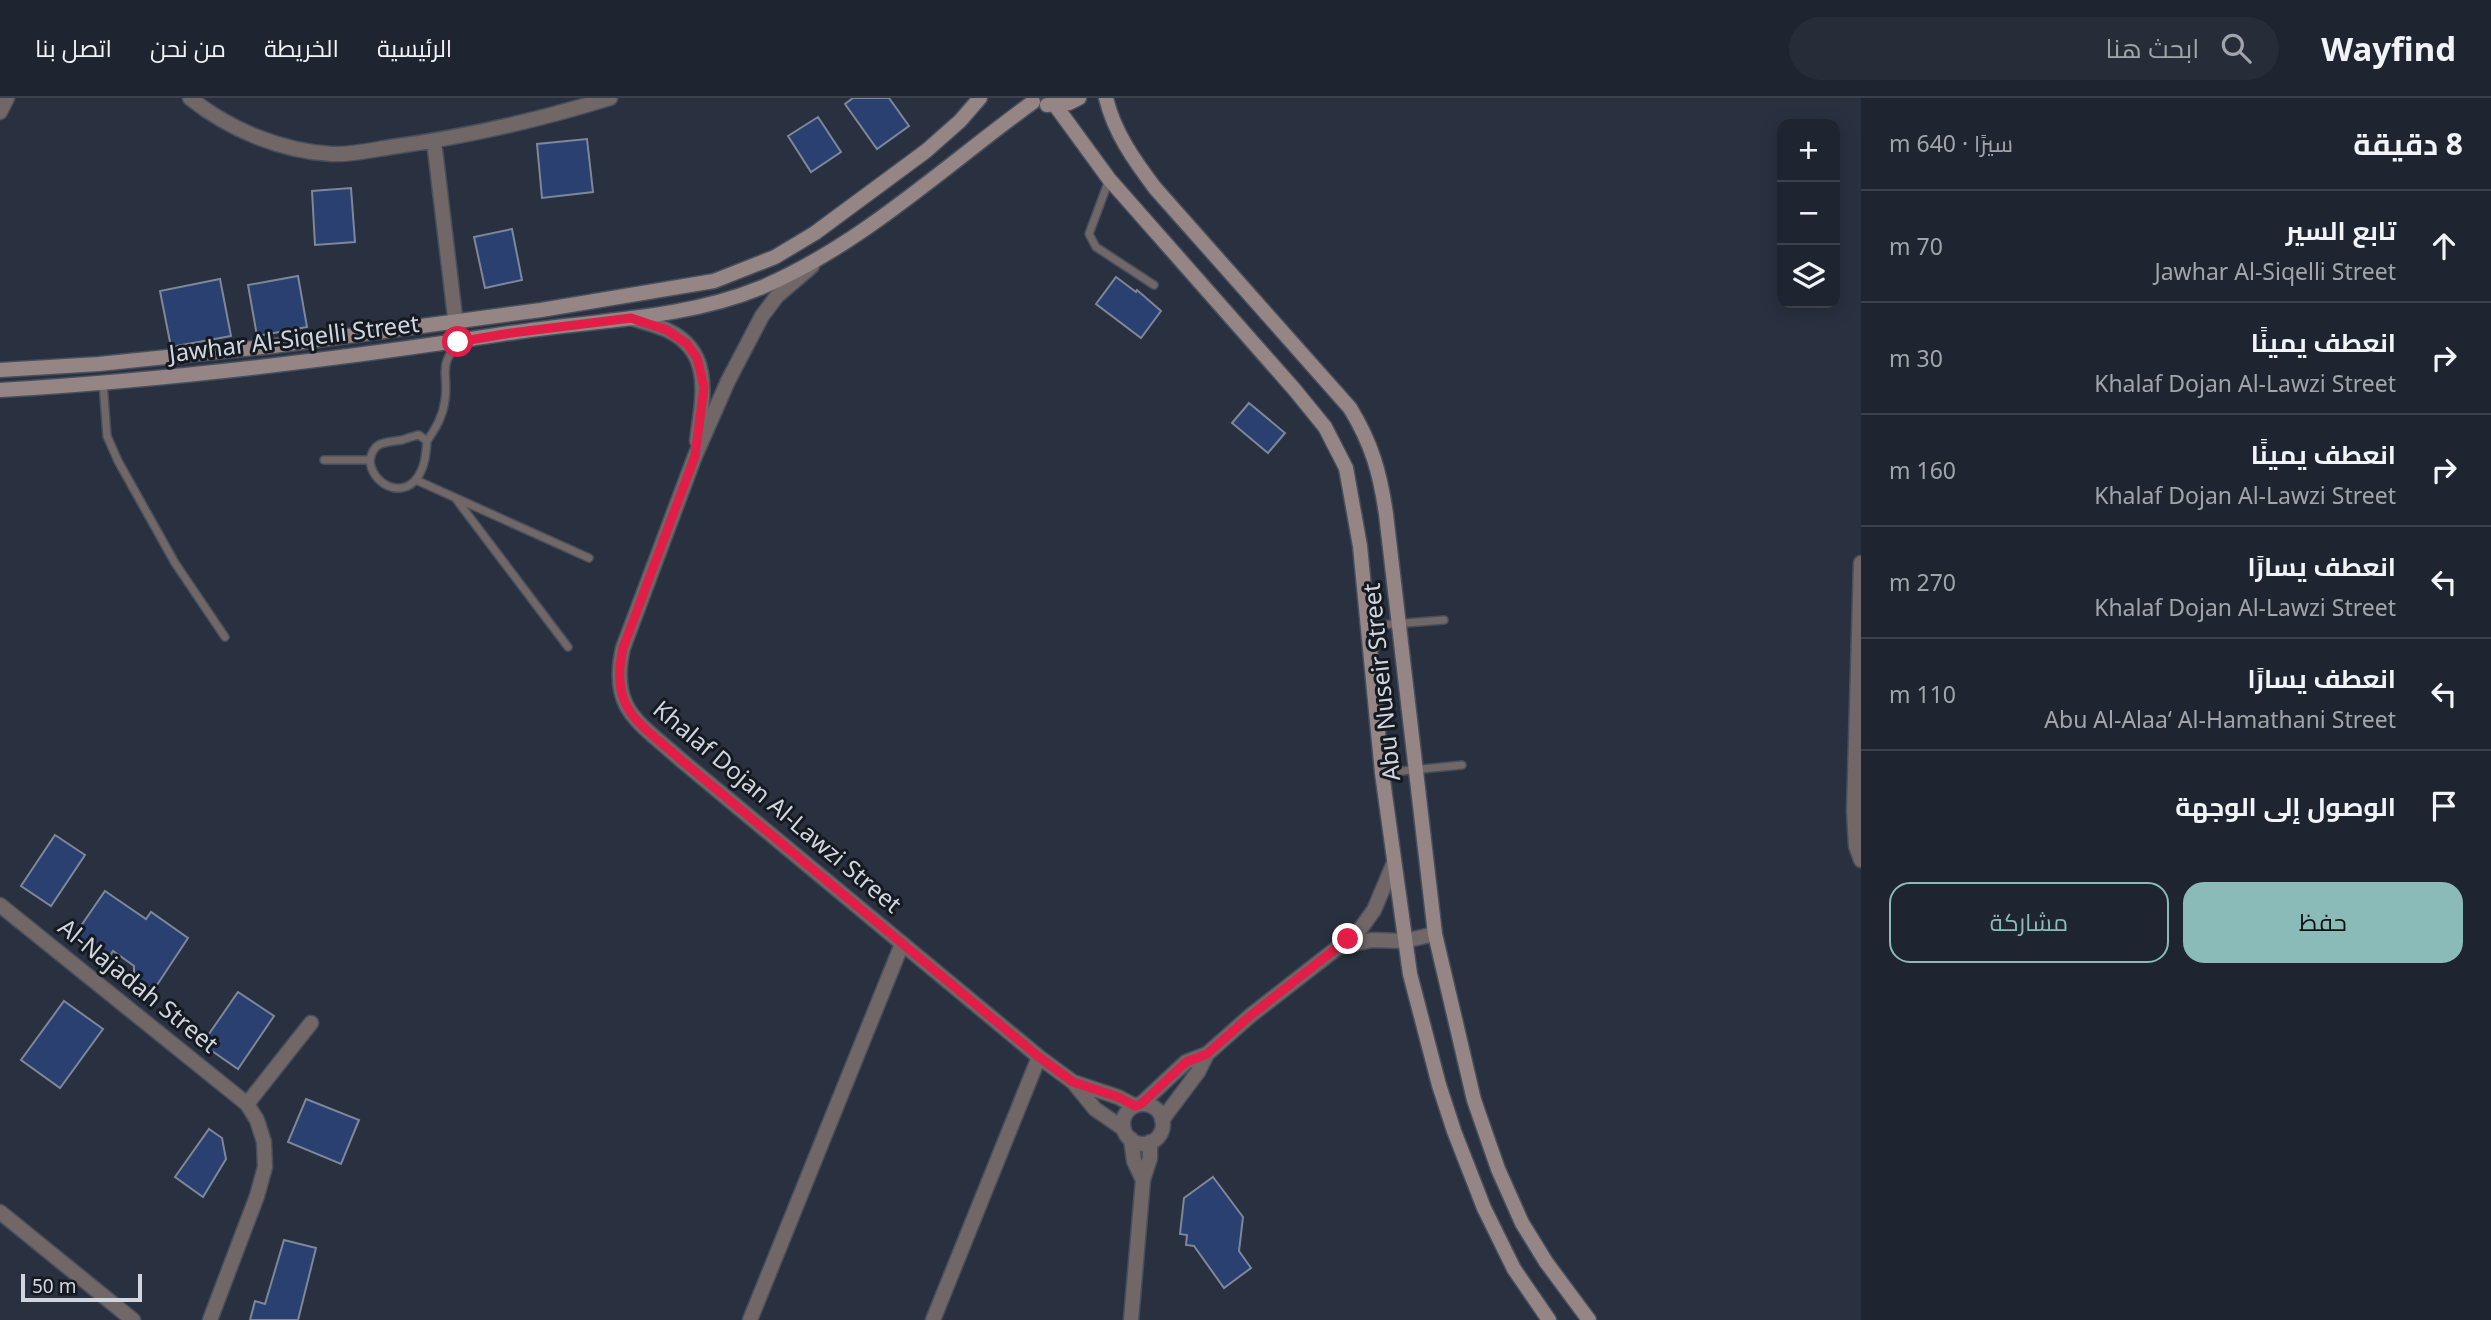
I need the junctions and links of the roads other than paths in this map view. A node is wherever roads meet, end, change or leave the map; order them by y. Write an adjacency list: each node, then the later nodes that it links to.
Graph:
1 (7, 98): 9 (street)
2 (190, 98): 10 (street)
3 (610, 98): 10 (street)
4 (980, 98): 15 (main road, Jawhar Al-Siqelli Street)
5 (1079, 98): 8 (main road)
6 (1106, 98): 29 (main road, Abu Nuseir Street)
7 (1030, 100): 8 (main road); 12 (main road, Jawhar Al-Siqelli Street)
8 (1055, 105): 11 (main road, Abu Nuseir Street)
9 (0, 112)
10 (433, 142): 15 (street)
11 (1109, 179): 13 (lane); 30 (main road, Abu Nuseir Street)
12 (829, 251): 14 (main road, Jawhar Al-Siqelli Street); 21 (street, Khalaf Dojan Al-Lawzi Street)
13 (1154, 285)
14 (631, 318): 16 (main road, Jawhar Al-Siqelli Street); 21 (street, Khalaf Dojan Al-Lawzi Street)
15 (457, 321): 16 (street); 17 (main road, Jawhar Al-Siqelli Street)
16 (458, 342): 18 (main road, Jawhar Al-Siqelli Street); 20 (lane)
17 (0, 370)
18 (103, 383): 19 (main road, Jawhar Al-Siqelli Street); 31 (lane)
19 (0, 390)
20 (427, 441): 23 (lane); 24 (lane)
21 (695, 456): 42 (street, Khalaf Dojan Al-Lawzi Street)
22 (324, 460): 23 (lane)
23 (370, 460): 24 (lane)
24 (416, 480): 25 (lane)
25 (456, 498): 26 (lane); 33 (lane)
26 (589, 558)
27 (1861, 564): 32 (street)
28 (1444, 620): 29 (lane)
29 (1400, 624): 30 (lane); 35 (main road, Abu Nuseir Street)
30 (1366, 626): 36 (main road, Abu Nuseir Street)
31 (225, 637)
32 (1859, 644): 37 (street)
33 (568, 647)
34 (1462, 765): 35 (lane)
35 (1415, 770): 36 (lane); 40 (main road, Abu Nuseir Street)
36 (1382, 773): 38 (main road, Abu Nuseir Street)
37 (1861, 860)
38 (1393, 865): 41 (main road, Abu Nuseir Street); 43 (street)
39 (0, 905): 48 (street, Al-Najadah Street)
40 (1435, 934): 41 (street); 61 (main road, Abu Nuseir Street)
41 (1404, 941): 43 (street); 60 (main road, Abu Nuseir Street)
42 (902, 944): 46 (street, Khalaf Dojan Al-Lawzi Street); 57 (street)
43 (1338, 947): 45 (street)
44 (311, 1023): 48 (street)
45 (1207, 1054): 49 (street); 50 (street)
46 (1039, 1057): 47 (street, Khalaf Dojan Al-Lawzi Street); 58 (street)
47 (1073, 1082): 49 (street, Khalaf Dojan Al-Lawzi Street); 51 (street, Khalaf Dojan Al-Lawzi Street)
48 (247, 1104): 56 (street)
49 (1138, 1105): 50 (street); 51 (street)
50 (1162, 1120): 52 (street)
51 (1128, 1134): 52 (street); 53 (street)
52 (1150, 1142): 53 (street)
53 (1143, 1180): 59 (street)
54 (0, 1212): 55 (street)
55 (133, 1320)
56 (210, 1320)
57 (750, 1320)
58 (933, 1320)
59 (1132, 1320)
60 (1549, 1320)
61 (1589, 1320)

